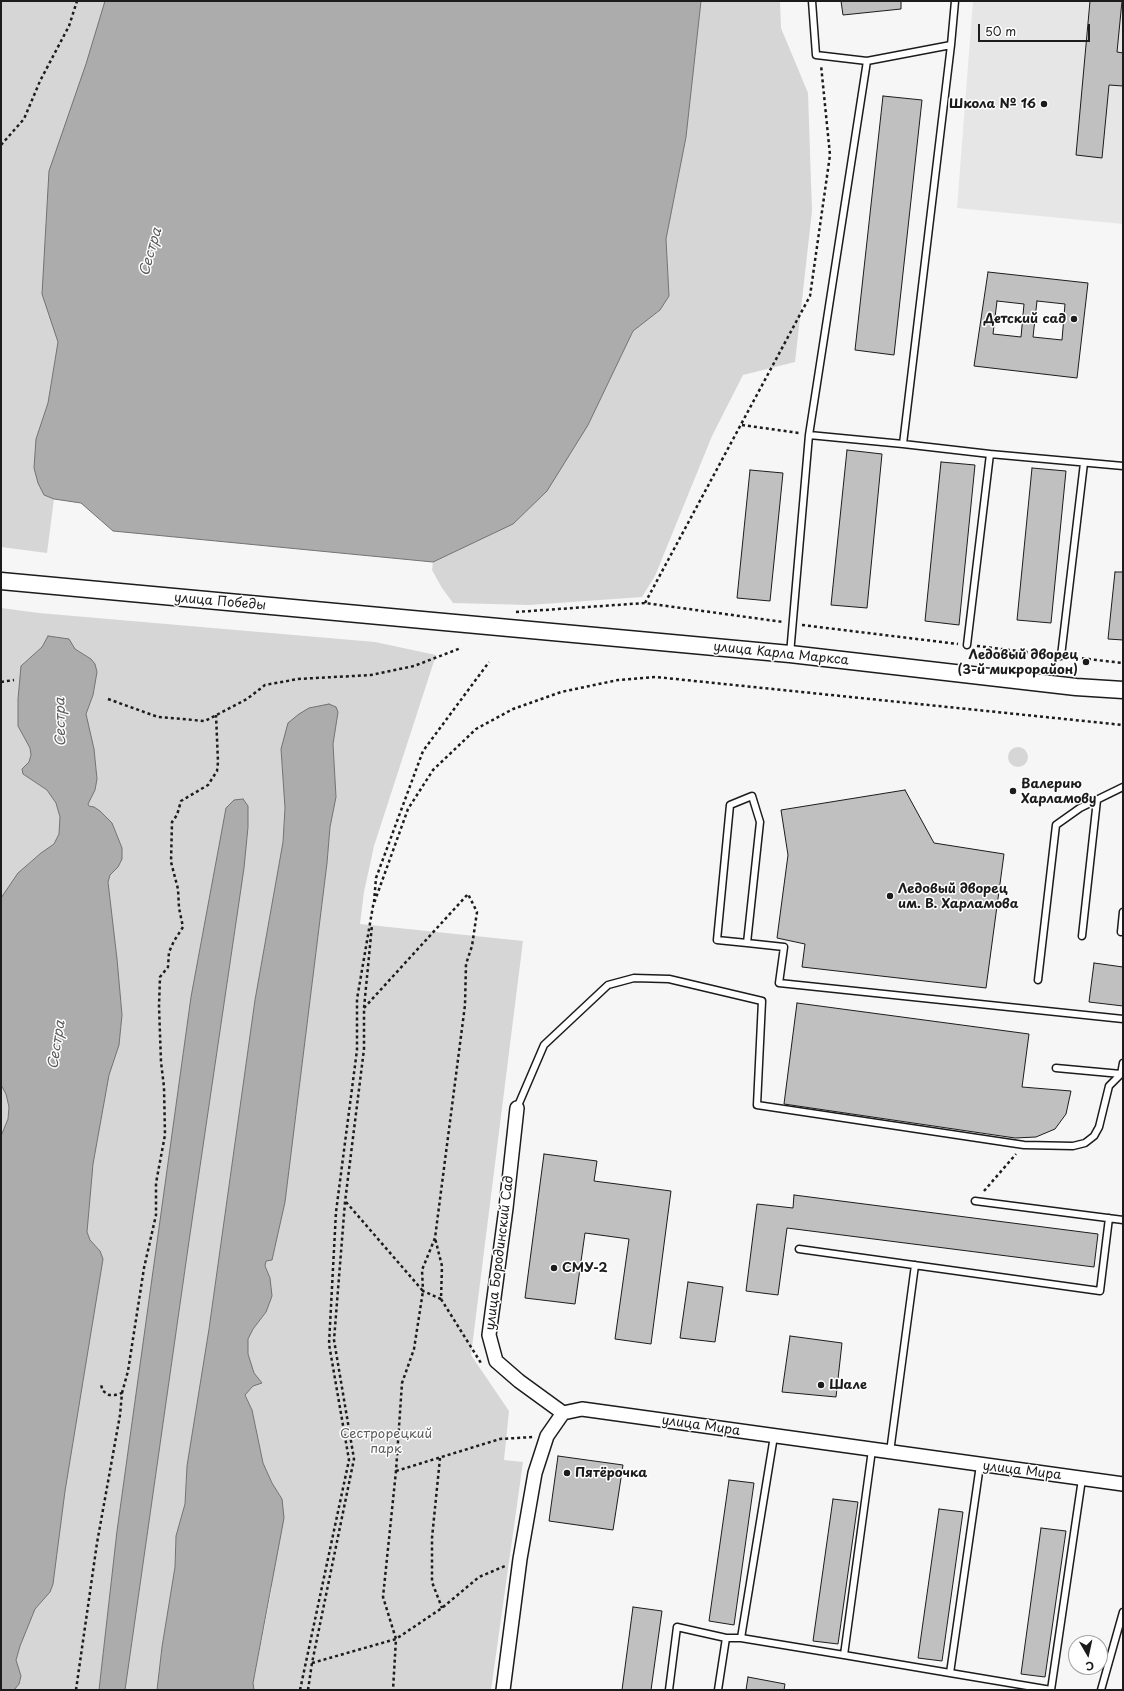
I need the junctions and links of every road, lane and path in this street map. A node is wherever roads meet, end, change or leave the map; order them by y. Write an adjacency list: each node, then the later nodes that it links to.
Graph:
1 (77, 1): 7 (path)
2 (812, 1): 5 (lane)
3 (955, 1): 4 (lane)
4 (952, 45): 6 (lane); 10 (lane)
5 (820, 56): 6 (lane); 8 (path)
6 (867, 60): 9 (lane)
7 (1, 145)
8 (742, 425): 9 (path); 15 (path)
9 (809, 435): 10 (lane); 18 (lane)
10 (902, 444): 11 (lane)
11 (990, 454): 12 (lane); 19 (lane)
12 (1084, 463): 13 (lane); 22 (lane)
13 (1123, 466)
14 (1, 581): 17 (street, улица Победы)
15 (645, 603): 16 (path); 18 (path)
16 (512, 612)
17 (440, 622): 21 (street, улица Карла Маркса)
18 (793, 624): 21 (lane)
19 (967, 645)
20 (461, 648): 28 (path)
21 (790, 654): 26 (street, улица Карла Маркса)
22 (1061, 656)
23 (489, 662): 32 (path)
24 (14, 680): 25 (path)
25 (1, 682)
26 (1123, 690)
27 (108, 699): 28 (path)
28 (216, 715): 54 (path)
29 (1123, 725): 32 (path)
30 (1123, 787): 31 (lane)
31 (1097, 800): 35 (lane); 37 (lane)
32 (373, 906): 38 (path); 75 (path)
33 (1123, 912): 34 (lane)
34 (1121, 932)
35 (1082, 936)
36 (747, 943): 36 (lane); 39 (lane)
37 (1038, 980)
38 (364, 1008): 45 (path); 49 (path)
39 (1123, 1020)
40 (1123, 1063): 42 (lane)
41 (1056, 1068): 42 (lane)
42 (1122, 1074): 44 (lane)
43 (517, 1108): 44 (lane); 55 (street, улица Бородинский Сад)
44 (1024, 1145): 46 (path)
45 (345, 1202): 52 (path); 72 (path)
46 (975, 1202): 47 (lane)
47 (1109, 1218): 48 (lane); 51 (lane)
48 (1123, 1220)
49 (435, 1238): 52 (path); 52 (path)
50 (799, 1249): 51 (lane)
51 (915, 1265): 59 (lane)
52 (423, 1291): 62 (path)
53 (101, 1385): 54 (path)
54 (122, 1393): 74 (path)
55 (562, 1413): 56 (street); 57 (street, улица Мира)
56 (547, 1436): 60 (path); 65 (street)
57 (774, 1436): 58 (street, улица Мира); 70 (lane)
58 (872, 1450): 59 (street, улица Мира); 71 (lane)
59 (890, 1453): 61 (street, улица Мира)
60 (440, 1458): 62 (path); 66 (path)
61 (980, 1466): 63 (street, улица Мира); 73 (lane)
62 (396, 1471): 68 (path)
63 (1082, 1479): 64 (street, улица Мира); 81 (lane)
64 (1123, 1484)
65 (520, 1559): 66 (path); 78 (street)
66 (442, 1608): 68 (path)
67 (1123, 1612): 83 (lane)
68 (396, 1638): 72 (path); 77 (path)
69 (726, 1638): 70 (lane); 79 (lane); 80 (lane)
70 (741, 1638): 71 (lane)
71 (844, 1655): 73 (lane)
72 (312, 1663): 76 (path)
73 (950, 1673): 81 (lane)
74 (76, 1690)
75 (300, 1690)
76 (308, 1690)
77 (392, 1690)
78 (503, 1690)
79 (669, 1690)
80 (718, 1690)
81 (1051, 1690): 82 (lane)
82 (1055, 1690)
83 (1101, 1690)

